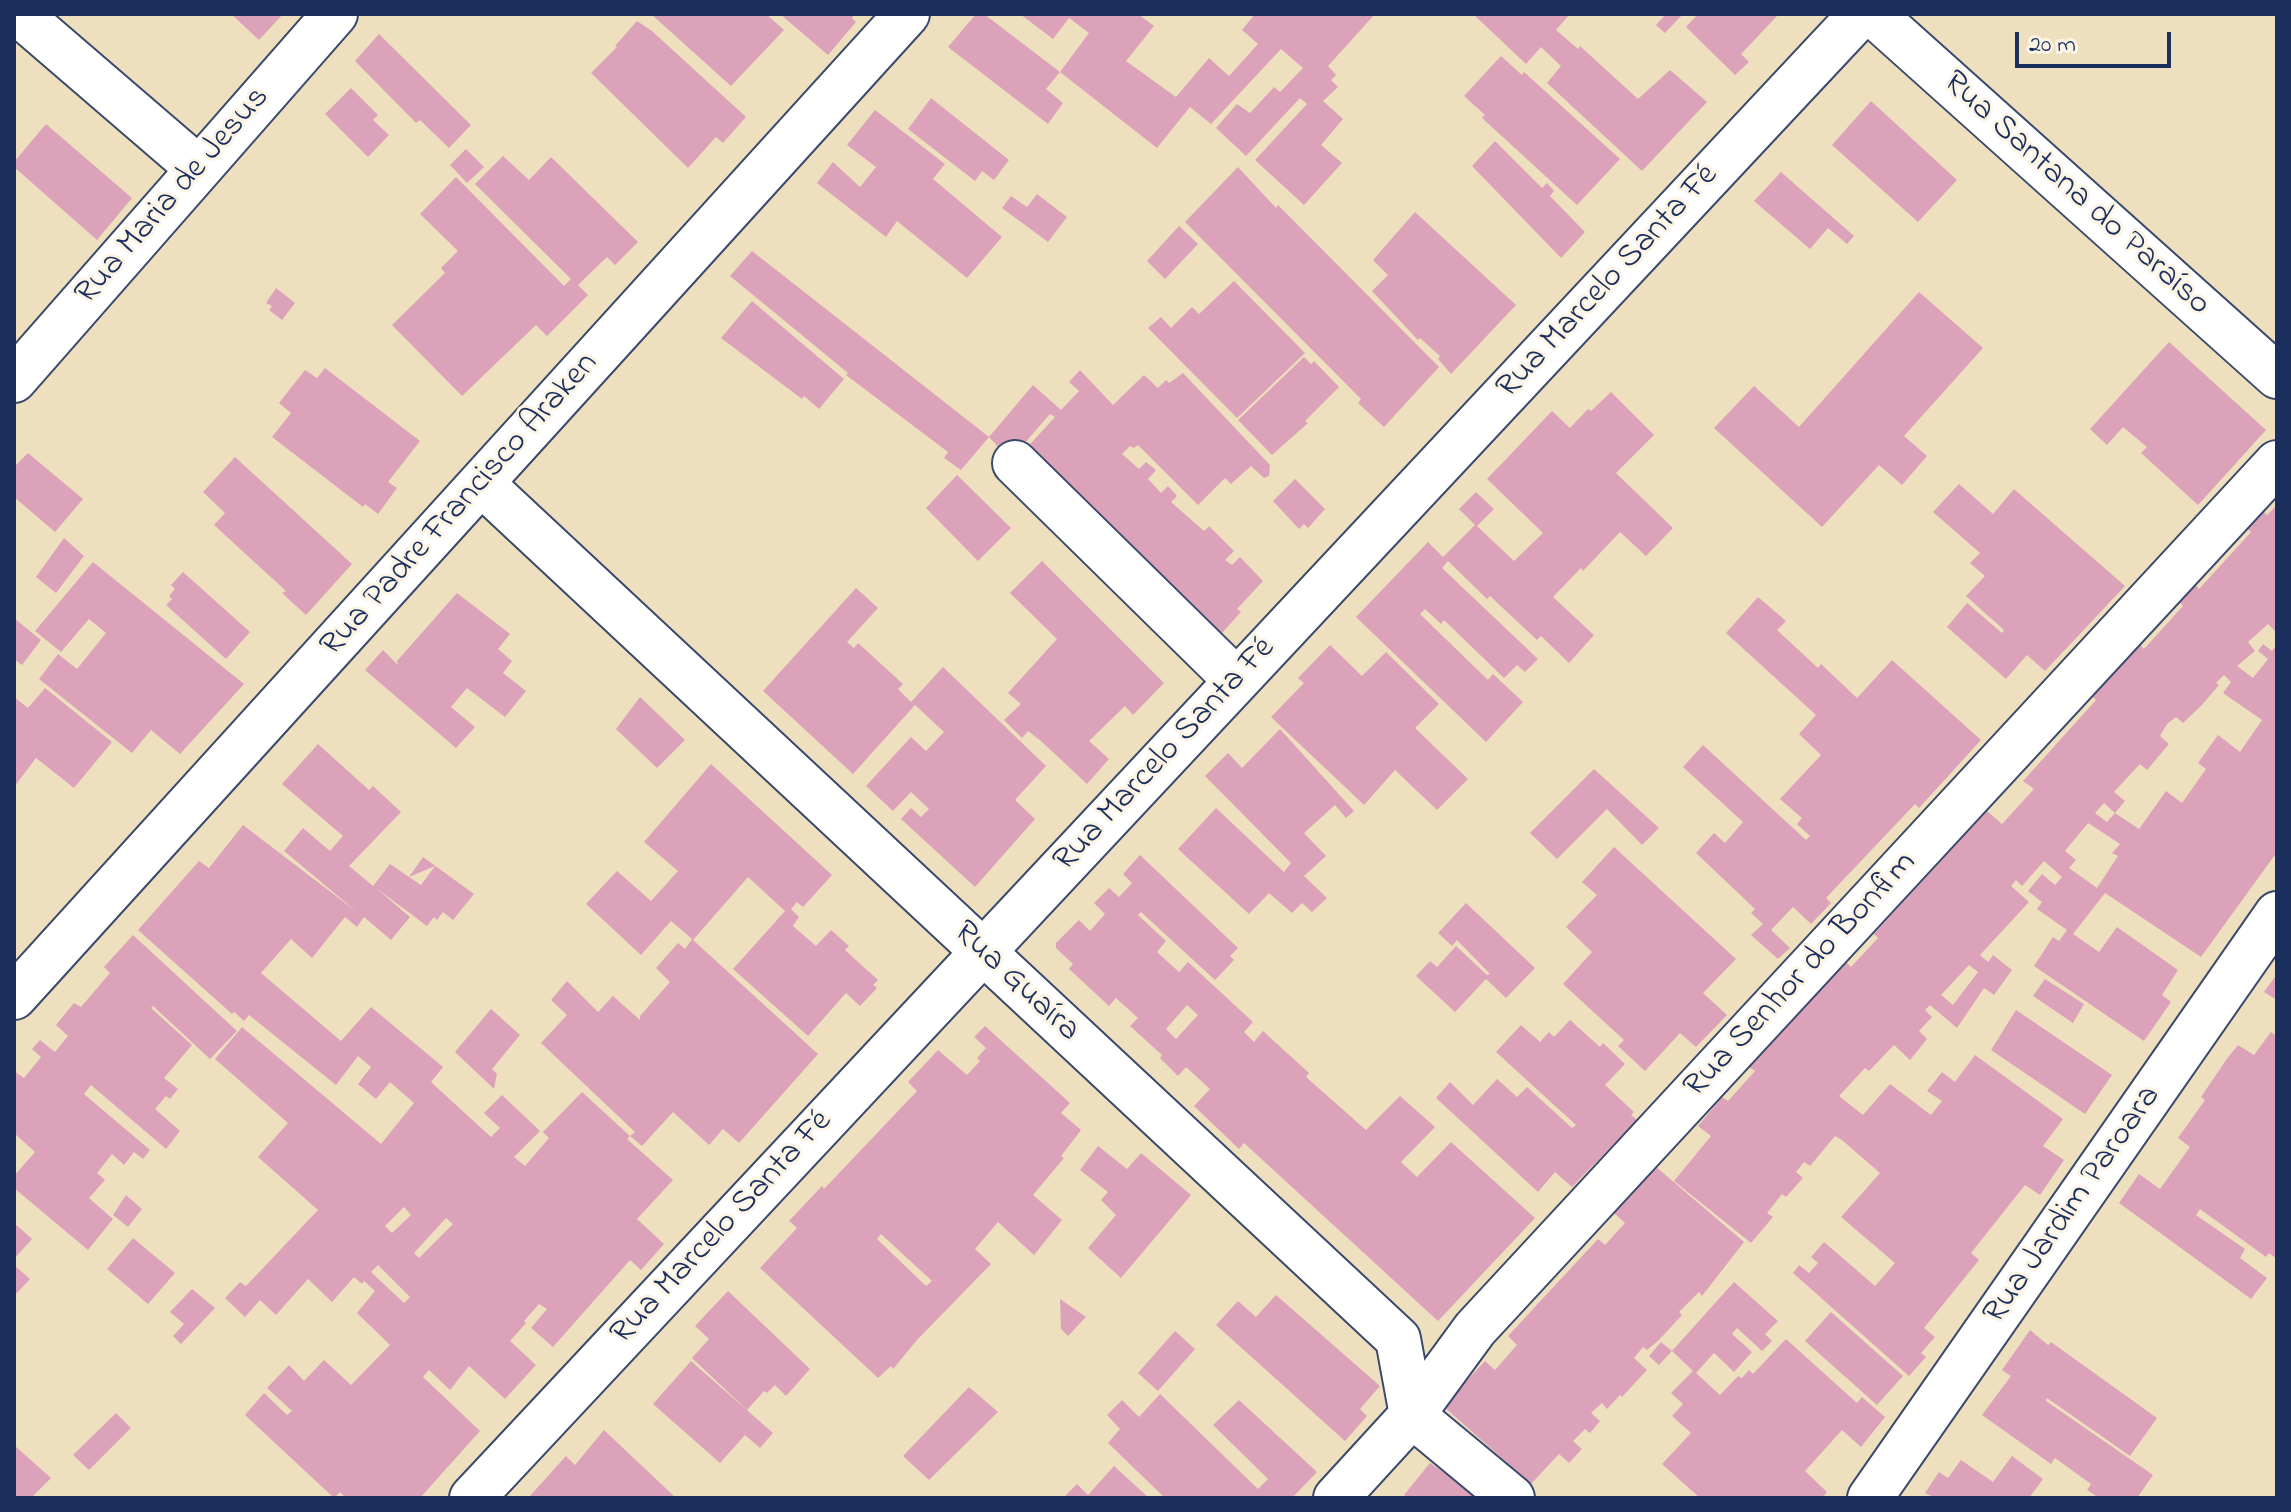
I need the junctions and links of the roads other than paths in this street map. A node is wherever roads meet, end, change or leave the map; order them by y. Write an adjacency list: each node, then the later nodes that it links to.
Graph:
1 (19, 14): 6 (street)
2 (335, 14): 6 (street, Rua Maria de Jesus)
3 (907, 14): 11 (street, Rua Padre Francisco Araken)
4 (1861, 14): 12 (street, Rua Marcelo Santa Fé)
5 (1873, 14): 7 (street, Rua Santana do Paraíso)
6 (199, 169): 8 (street, Rua Maria de Jesus)
7 (2277, 376)
8 (14, 380)
9 (1015, 463): 12 (street)
10 (2277, 463): 16 (street, Rua Senhor do Bonfim)
11 (482, 484): 14 (street, Rua Guaíra); 15 (street, Rua Padre Francisco Araken)
12 (1236, 680): 14 (street, Rua Marcelo Santa Fé)
13 (2277, 914): 20 (street, Rua Jardim Paroara)
14 (982, 952): 16 (street, Rua Guaíra); 17 (street, Rua Marcelo Santa Fé)
15 (14, 997)
16 (1412, 1415): 18 (street, Rua Senhor do Bonfim); 19 (street)
17 (472, 1498)
18 (1336, 1498)
19 (1512, 1498)
20 (1870, 1498)

